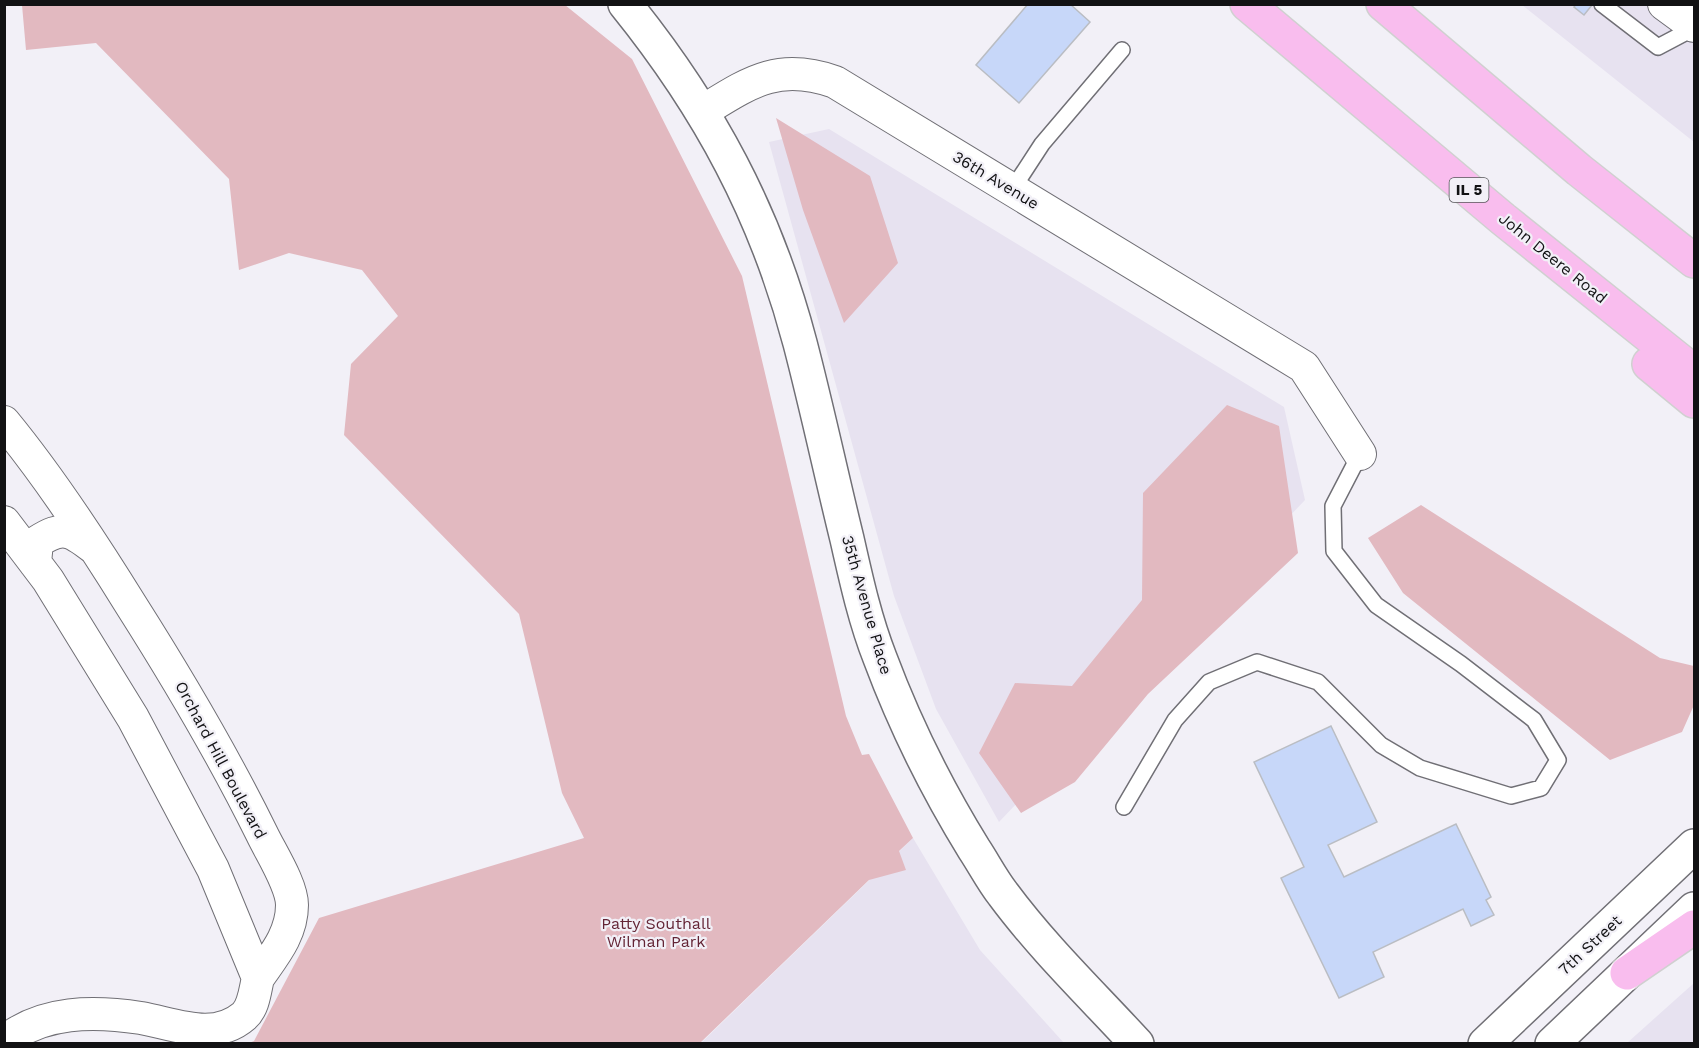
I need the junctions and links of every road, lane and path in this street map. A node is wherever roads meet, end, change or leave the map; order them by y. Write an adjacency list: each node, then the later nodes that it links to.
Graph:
1 (1247, 4): 9 (highway, John Deere Road / IL 5)
2 (1383, 4): 11 (highway)
3 (1602, 4): 6 (lane)
4 (1664, 4): 6 (street)
5 (632, 7): 8 (street)
6 (1695, 27)
7 (1122, 50): 10 (lane)
8 (703, 111): 10 (street, 36th Avenue); 26 (street, 35th Avenue Place)
9 (1464, 186): 12 (highway, John Deere Road / IL 5); 13 (highway)
10 (1012, 190): 15 (street, 36th Avenue)
11 (1695, 261)
12 (1695, 372)
13 (1695, 402)
14 (4, 422): 17 (street, Orchard Hill Boulevard)
15 (1360, 454): 19 (lane)
16 (4, 522): 18 (street)
17 (97, 551): 18 (street, Orchard Hill Boulevard); 24 (street, Orchard Hill Boulevard)
18 (35, 563): 24 (street)
19 (1124, 807)
20 (1695, 846): 27 (street, 7th Street)
21 (1695, 909): 23 (street)
22 (1695, 927): 23 (highway)
23 (1626, 973): 28 (street)
24 (258, 978): 25 (street, Orchard Hill Boulevard)
25 (4, 1042)
26 (1137, 1044)
27 (1485, 1044)
28 (1552, 1044)

